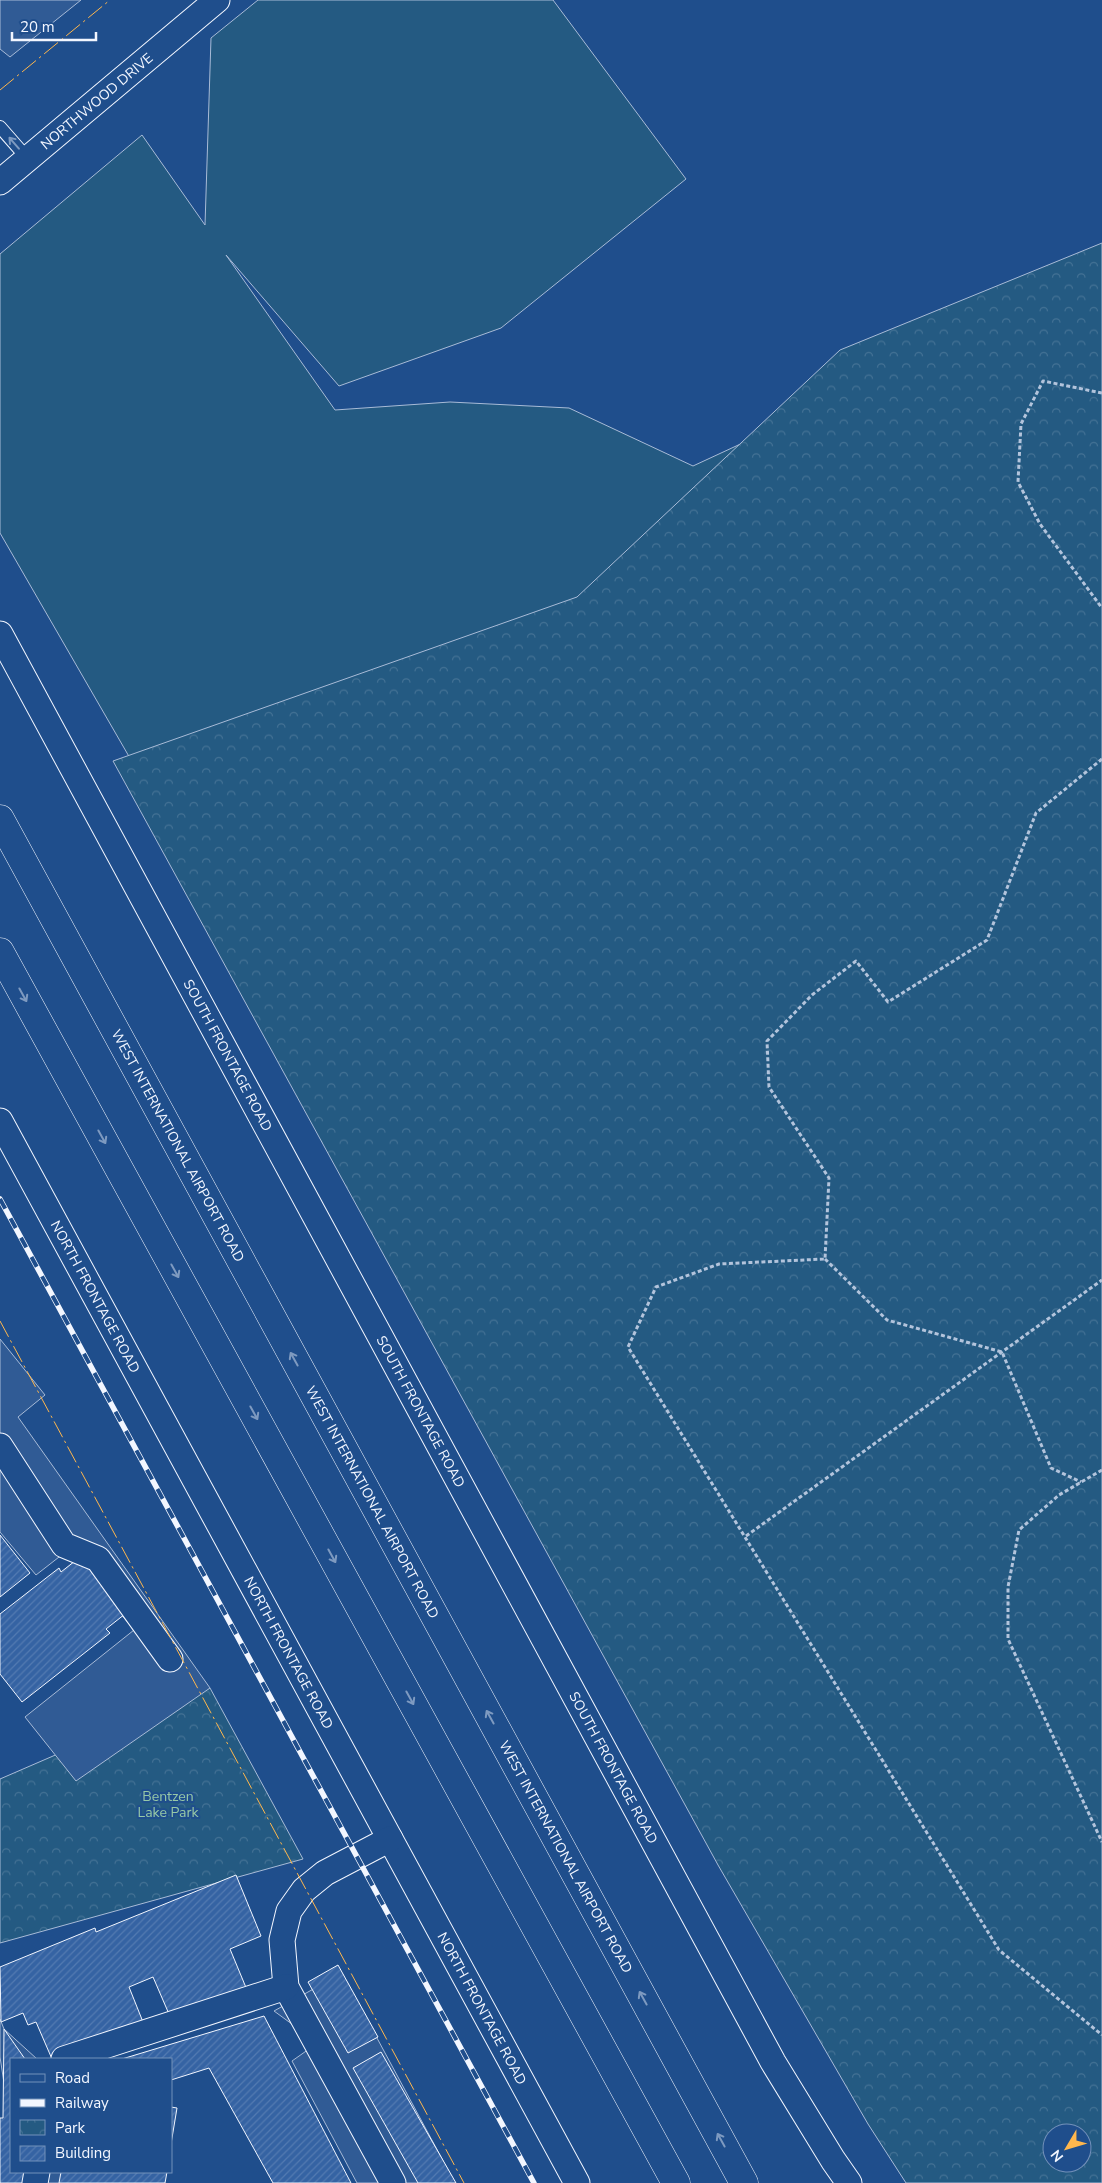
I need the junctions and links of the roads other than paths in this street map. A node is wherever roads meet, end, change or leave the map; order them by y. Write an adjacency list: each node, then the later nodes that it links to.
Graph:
1 (218, 0): 3 (street, NORTHWOOD DRIVE)
2 (0, 127): 3 (lane, one-way to 2)
3 (28, 159): 4 (street, NORTHWOOD DRIVE)
4 (0, 182)
5 (0, 634): 18 (street, SOUTH FRONTAGE ROAD)
6 (0, 819): 17 (main road, WEST INTERNATIONAL AIRPORT ROAD, one-way to 6)
7 (0, 952): 16 (main road, one-way to 16)
8 (0, 1122): 11 (street, NORTH FRONTAGE ROAD)
9 (0, 1446): 10 (street)
10 (170, 1659)
11 (390, 1839): 12 (street); 15 (street, NORTH FRONTAGE ROAD)
12 (286, 1986): 13 (street); 14 (street)
13 (67, 2058)
14 (393, 2183)
15 (577, 2183)
16 (676, 2183)
17 (744, 2183)
18 (849, 2183)

